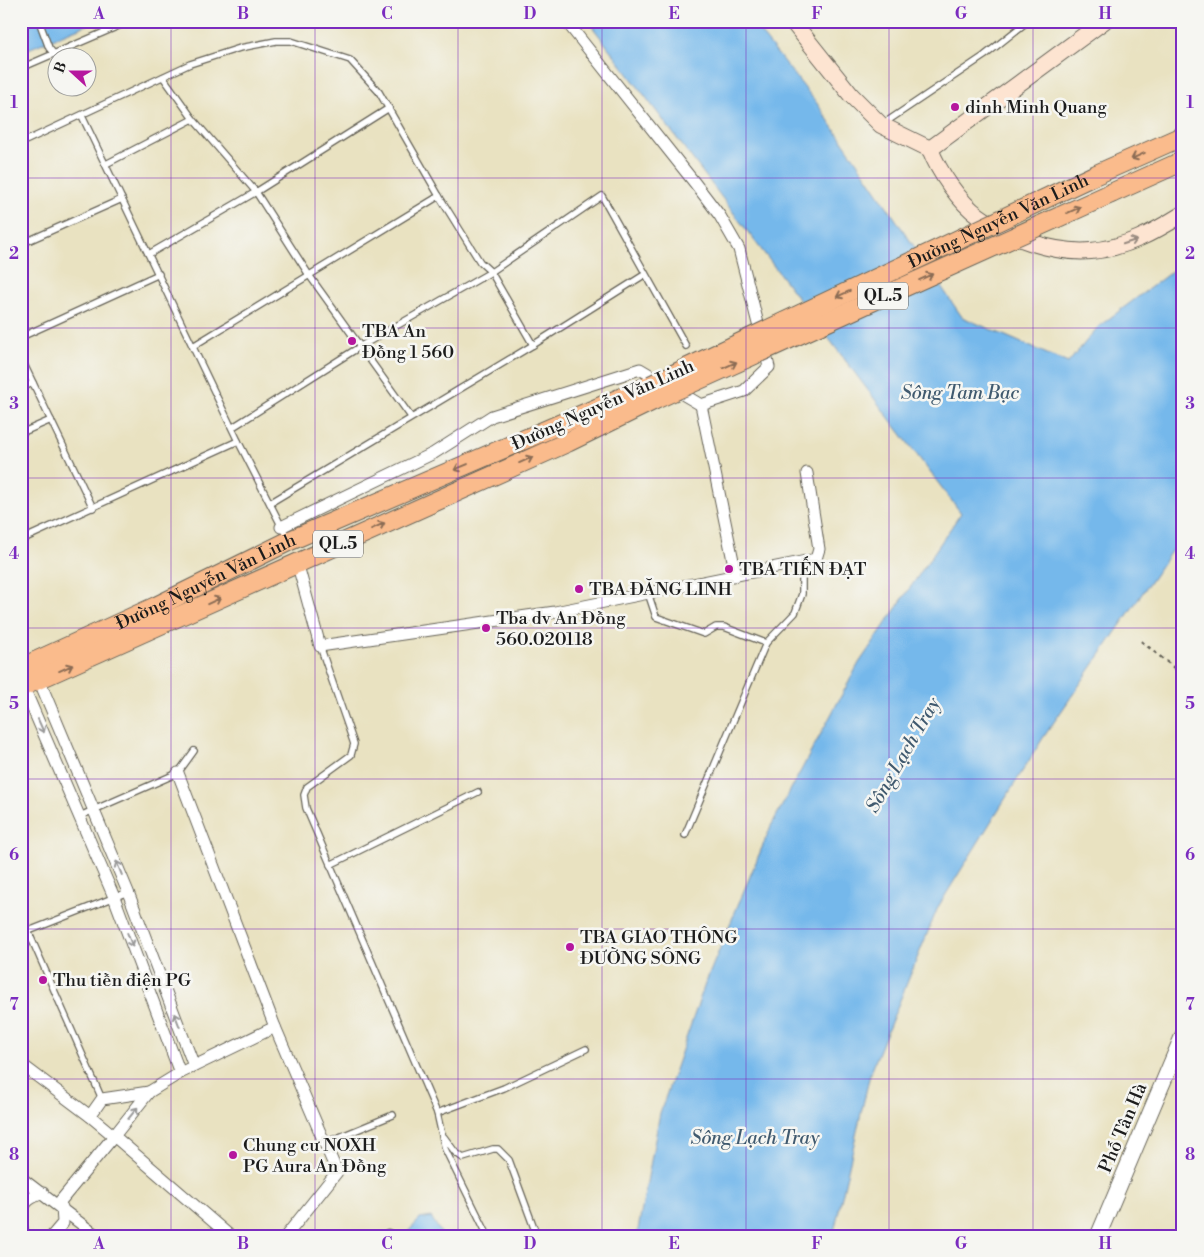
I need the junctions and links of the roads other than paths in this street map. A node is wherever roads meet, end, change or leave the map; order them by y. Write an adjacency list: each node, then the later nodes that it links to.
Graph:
1 (39, 21): 7 (lane)
2 (130, 21): 8 (lane)
3 (566, 21): 40 (street)
4 (792, 21): 15 (main road)
5 (1028, 21): 15 (lane)
6 (1104, 21): 18 (main road)
7 (49, 48)
8 (68, 48)
9 (48, 57): 10 (lane)
10 (21, 68)
11 (163, 77): 12 (lane); 13 (lane); 14 (lane)
12 (389, 108): 21 (lane); 22 (lane)
13 (82, 116): 17 (lane); 20 (lane)
14 (193, 119): 20 (lane); 21 (lane)
15 (881, 125): 18 (main road)
16 (1183, 136): 39 (highway, Đường Nguyễn Văn Linh / QL.5, one-way to 39, bridge)
17 (21, 143)
18 (930, 149): 24 (main road, one-way to 24)
19 (1183, 161): 39 (highway, Đường Nguyễn Văn Linh / QL.5, one-way to 19, bridge)
20 (106, 164): 23 (lane)
21 (256, 192): 26 (lane); 29 (lane)
22 (439, 196): 27 (lane); 29 (lane)
23 (122, 199): 25 (lane); 26 (lane)
24 (1183, 214)
25 (21, 244)
26 (149, 254): 28 (lane)
27 (491, 272): 30 (lane); 32 (lane); 34 (lane)
28 (159, 274): 31 (lane); 33 (lane)
29 (310, 275): 33 (lane); 34 (lane)
30 (644, 275): 32 (lane); 35 (lane)
31 (21, 336)
32 (533, 345): 41 (lane)
33 (193, 346): 43 (lane)
34 (361, 346): 41 (lane); 43 (lane)
35 (686, 346)
36 (21, 358): 37 (lane)
37 (33, 383): 38 (lane); 42 (lane)
38 (21, 388)
39 (652, 392): 49 (highway, Đường Nguyễn Văn Linh / QL.5, one-way to 49); 51 (highway, Đường Nguyễn Văn Linh / QL.5, one-way to 39)
40 (701, 405): 49 (street); 53 (street)
41 (411, 417): 47 (lane)
42 (51, 420): 44 (lane); 48 (lane)
43 (233, 427): 45 (lane)
44 (21, 433)
45 (238, 441): 47 (lane); 48 (lane)
46 (807, 473): 52 (street)
47 (270, 503): 49 (lane)
48 (93, 508): 50 (lane)
49 (285, 534): 57 (highway, Đường Nguyễn Văn Linh / QL.5)
50 (21, 540)
51 (297, 562): 56 (street); 57 (highway, Đường Nguyễn Văn Linh / QL.5, one-way to 51)
52 (802, 562): 53 (street); 55 (lane)
53 (736, 575): 54 (street)
54 (648, 593): 55 (lane); 56 (street)
55 (766, 644): 63 (lane)
56 (320, 646): 64 (lane)
57 (26, 678): 61 (street); 62 (street, one-way to 62)
58 (194, 751): 59 (lane)
59 (178, 773): 61 (lane); 70 (street)
60 (478, 792): 64 (lane)
61 (95, 809): 62 (lane); 65 (street, one-way to 61)
62 (80, 816): 66 (street)
63 (685, 835)
64 (330, 866): 78 (lane)
65 (128, 892): 66 (lane); 74 (street, one-way to 65)
66 (114, 897): 68 (lane); 75 (street, one-way to 75)
67 (21, 915): 68 (lane)
68 (28, 931): 69 (lane); 77 (lane)
69 (21, 934)
70 (275, 1027): 74 (street); 83 (street)
71 (1183, 1035): 94 (street, Phố Tân Hà)
72 (586, 1049): 78 (lane)
73 (21, 1064): 80 (street)
74 (194, 1066): 75 (street)
75 (180, 1072): 76 (street)
76 (150, 1092): 77 (street); 81 (street, one-way to 76)
77 (102, 1099): 80 (street)
78 (437, 1113): 82 (lane)
79 (393, 1115): 83 (lane)
80 (90, 1116): 81 (street)
81 (114, 1136): 86 (street); 90 (street)
82 (443, 1136): 92 (lane); 93 (lane)
83 (326, 1143): 91 (street)
84 (21, 1178): 85 (street)
85 (43, 1193): 86 (street); 87 (street)
86 (60, 1205): 88 (street); 89 (street)
87 (21, 1214)
88 (52, 1236)
89 (97, 1236)
90 (230, 1236)
91 (286, 1236)
92 (488, 1236)
93 (537, 1236)
94 (1098, 1236)

